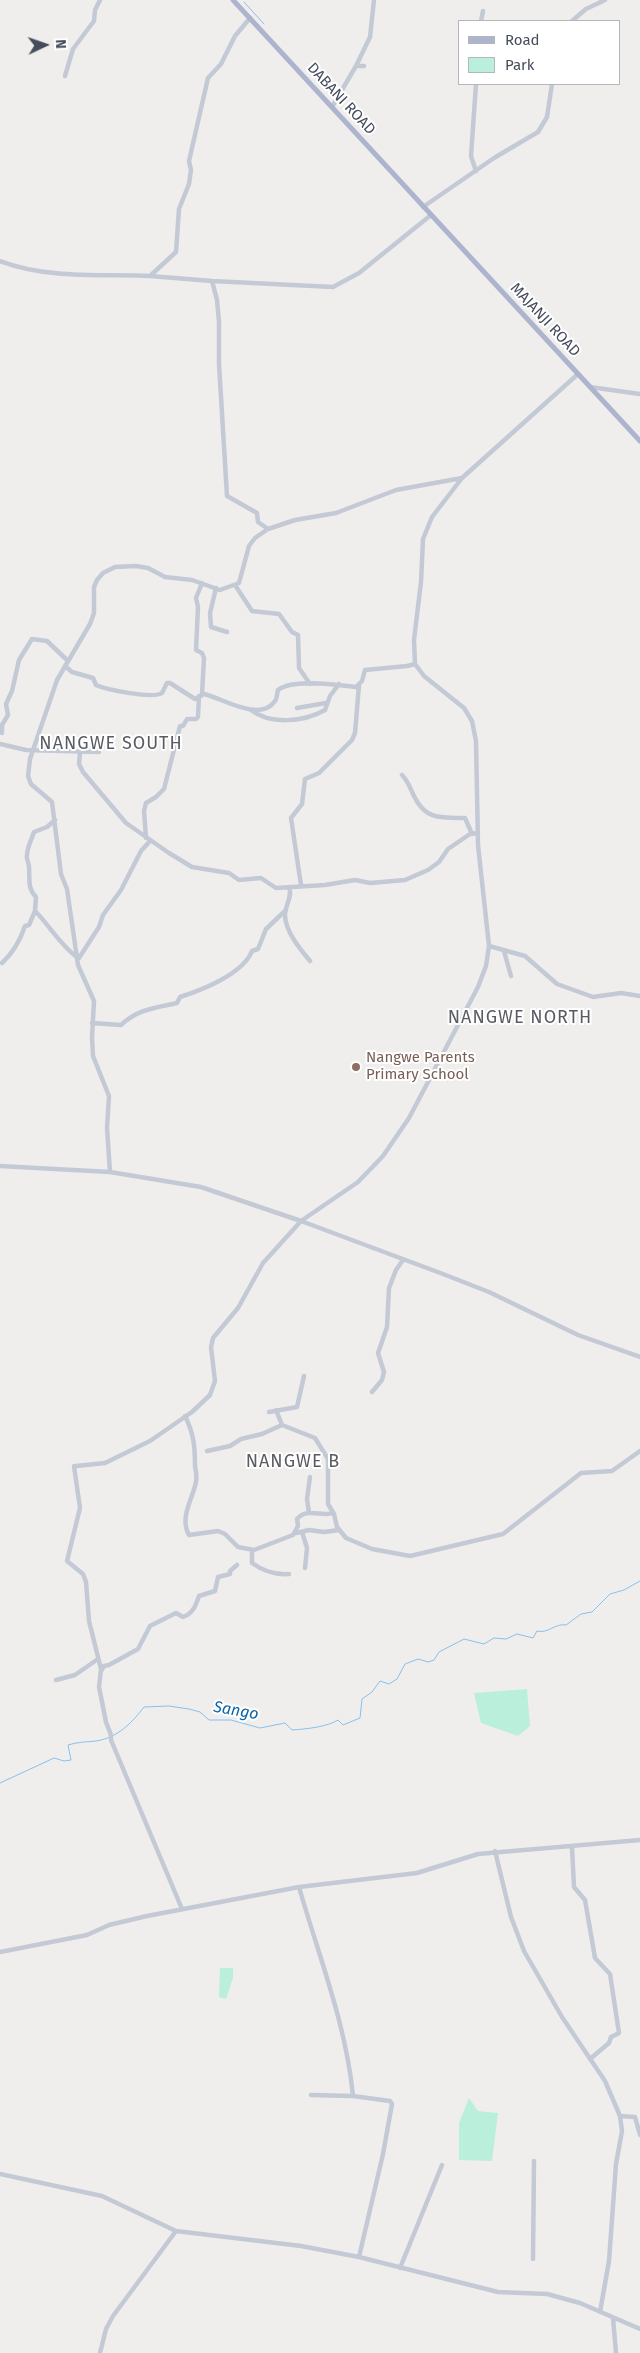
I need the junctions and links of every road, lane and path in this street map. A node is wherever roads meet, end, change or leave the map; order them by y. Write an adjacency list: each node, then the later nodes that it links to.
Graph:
1 (100, 0): 11 (street)
2 (233, 0): 6 (main road, DABANI ROAD)
3 (374, 0): 9 (street)
4 (605, 0): 8 (street)
5 (483, 11): 7 (street)
6 (250, 18): 14 (main road, DABANI ROAD); 19 (street)
7 (481, 20)
8 (573, 20)
9 (356, 66): 10 (street); 14 (street)
10 (364, 66)
11 (65, 76)
12 (476, 85): 15 (street)
13 (552, 85): 15 (street)
14 (332, 107): 16 (main road, DABANI ROAD)
15 (476, 170): 16 (street)
16 (423, 207): 17 (main road, DABANI ROAD)
17 (431, 215): 20 (street); 21 (main road, MAJANJI ROAD)
18 (0, 261): 19 (street)
19 (150, 276): 20 (street)
20 (212, 281): 26 (street)
21 (578, 374): 22 (main road, MAJANJI ROAD); 25 (street)
22 (590, 387): 23 (street); 24 (main road, MAJANJI ROAD)
23 (640, 394)
24 (640, 441)
25 (462, 478): 26 (street); 32 (street)
26 (268, 529): 28 (street)
27 (202, 583): 29 (street); 31 (street); 36 (street)
28 (235, 585): 29 (street); 33 (street)
29 (216, 588): 30 (street)
30 (227, 632)
31 (66, 664): 36 (street); 40 (street); 42 (street)
32 (415, 664): 35 (street); 47 (street)
33 (310, 684): 34 (street); 39 (street)
34 (340, 684): 35 (street); 37 (street)
35 (359, 685): 49 (street)
36 (200, 695): 39 (street); 48 (street)
37 (326, 703): 38 (street); 39 (street)
38 (297, 708)
39 (251, 710)
40 (1, 734)
41 (0, 744): 42 (street)
42 (33, 750): 44 (street); 46 (street)
43 (99, 752): 44 (street)
44 (80, 753): 48 (street)
45 (402, 775): 47 (street)
46 (55, 820): 52 (street); 55 (street)
47 (474, 833): 49 (street); 53 (street)
48 (148, 840): 50 (street); 55 (street)
49 (301, 885): 50 (street)
50 (289, 887): 51 (street)
51 (286, 910): 56 (street); 60 (street)
52 (35, 911): 55 (street); 57 (street)
53 (488, 946): 54 (street); 63 (street)
54 (504, 952): 58 (street); 59 (street)
55 (78, 959): 60 (street)
56 (310, 961)
57 (2, 963)
58 (511, 976)
59 (640, 996)
60 (92, 1023): 62 (street)
61 (0, 1166): 62 (street)
62 (110, 1172): 63 (street)
63 (301, 1221): 64 (street); 70 (street)
64 (404, 1260): 65 (street); 67 (street)
65 (640, 1357)
66 (304, 1376): 68 (street)
67 (372, 1392)
68 (276, 1410): 69 (street); 71 (street)
69 (269, 1412)
70 (185, 1416): 80 (street); 84 (street)
71 (282, 1425): 72 (street); 76 (street)
72 (207, 1450)
73 (640, 1451): 77 (street)
74 (310, 1477): 75 (street)
75 (309, 1513): 76 (street); 79 (street)
76 (333, 1513): 77 (street)
77 (338, 1530): 78 (street)
78 (302, 1532): 79 (street); 82 (street)
79 (296, 1533): 80 (street)
80 (252, 1550): 83 (street)
81 (236, 1565): 85 (street)
82 (305, 1568)
83 (289, 1574)
84 (98, 1658): 85 (street); 86 (street); 87 (street)
85 (104, 1666): 86 (street)
86 (100, 1675): 92 (street)
87 (56, 1680)
88 (640, 1840): 89 (street)
89 (572, 1846): 90 (street); 94 (street)
90 (494, 1851): 91 (street); 94 (street)
91 (299, 1887): 92 (street); 96 (street)
92 (182, 1909): 93 (street)
93 (0, 1952)
94 (590, 2059): 97 (street)
95 (311, 2095): 96 (street)
96 (353, 2096): 103 (street)
97 (620, 2116): 98 (street); 106 (street)
98 (640, 2135)
99 (534, 2161): 104 (street)
100 (442, 2165): 105 (street)
101 (0, 2174): 102 (street)
102 (176, 2231): 103 (street); 109 (street)
103 (359, 2257): 105 (street)
104 (533, 2259)
105 (400, 2268): 106 (street)
106 (600, 2312): 107 (street)
107 (613, 2318): 108 (street); 110 (street)
108 (640, 2329)
109 (100, 2353)
110 (616, 2353)

